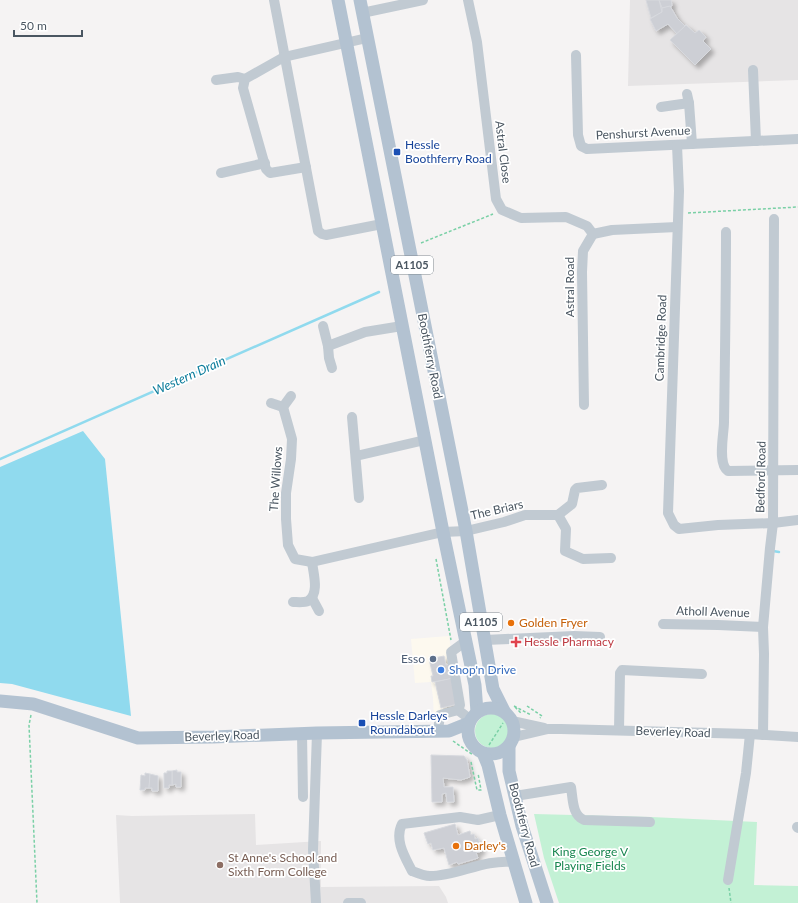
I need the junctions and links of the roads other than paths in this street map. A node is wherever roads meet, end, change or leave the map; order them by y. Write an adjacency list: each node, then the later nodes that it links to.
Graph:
1 (274, 0): 10 (street)
2 (338, 0): 8 (main road, Boothferry Road / A1105)
3 (360, 0): 6 (main road, Boothferry Road / A1105)
4 (423, 0): 6 (street)
5 (468, 0): 26 (street, Astral Close)
6 (362, 13): 7 (main road, Boothferry Road / A1105)
7 (367, 38): 8 (street); 45 (main road, Boothferry Road / A1105)
8 (347, 43): 10 (street); 23 (main road, Boothferry Road / A1105)
9 (576, 55): 18 (street, Penshurst Avenue)
10 (284, 57): 12 (street); 20 (street)
11 (753, 70): 16 (street)
12 (245, 79): 13 (street); 19 (street)
13 (216, 80)
14 (661, 107): 17 (street)
15 (798, 139): 16 (street, Penshurst Avenue)
16 (756, 141): 17 (street, Penshurst Avenue)
17 (692, 144): 18 (street, Penshurst Avenue)
18 (677, 145): 24 (street, Cambridge Road)
19 (265, 163): 20 (street); 21 (street)
20 (306, 167): 23 (street)
21 (221, 173)
22 (774, 219): 38 (street, Bedford Road)
23 (382, 224): 28 (main road, Boothferry Road / A1105)
24 (677, 227): 26 (street); 44 (street, Cambridge Road)
25 (726, 232): 38 (street)
26 (593, 234): 33 (street, Astral Road)
27 (323, 326): 29 (street)
28 (402, 326): 29 (street); 36 (main road, Boothferry Road / A1105)
29 (328, 346): 30 (street)
30 (332, 368)
31 (291, 396): 34 (street)
32 (271, 403): 34 (street)
33 (584, 405)
34 (283, 407): 48 (street, The Willows)
35 (352, 417): 37 (street)
36 (425, 440): 37 (street); 46 (main road, Boothferry Road / A1105)
37 (356, 456): 41 (street)
38 (774, 470): 39 (street); 44 (street, Bedford Road)
39 (798, 470)
40 (602, 485): 42 (street)
41 (359, 498)
42 (558, 515): 45 (street, The Briars); 47 (street)
43 (798, 520): 44 (street)
44 (774, 523): 53 (street, Bedford Road)
45 (466, 531): 46 (street, The Briars); 55 (main road, Boothferry Road / A1105)
46 (443, 532): 48 (street, The Willows); 56 (main road, Boothferry Road / A1105)
47 (611, 558)
48 (312, 562): 49 (street)
49 (312, 598): 50 (street); 51 (street)
50 (293, 602)
51 (318, 611)
52 (663, 624): 53 (street, Atholl Avenue)
53 (762, 627): 68 (street, Bedford Road)
54 (600, 637): 55 (street)
55 (485, 640): 60 (main road, Boothferry Road / A1105)
56 (466, 641): 59 (street); 61 (main road, Boothferry Road / A1105)
57 (702, 674): 63 (street)
58 (0, 701): 65 (main road, Beverley Road)
59 (458, 710): 61 (street); 64 (street)
60 (509, 714): 61 (main road, Beverley Road); 62 (street, Beverley Road); 71 (main road, Boothferry Road)
61 (472, 718): 64 (main road, Beverley Road); 70 (main road, Boothferry Road)
62 (548, 729): 63 (street, Beverley Road); 71 (street, Beverley Road)
63 (619, 730): 67 (street, Beverley Road)
64 (443, 731): 66 (main road, Beverley Road); 70 (main road, Beverley Road)
65 (302, 733): 66 (main road, Beverley Road); 74 (street)
66 (317, 733): 79 (street)
67 (750, 734): 68 (street, Beverley Road); 78 (street)
68 (763, 735): 69 (street, Beverley Road)
69 (798, 737)
70 (469, 740): 72 (main road, Beverley Road)
71 (511, 741): 72 (main road); 73 (main road, Boothferry Road)
72 (486, 749): 75 (main road, Boothferry Road)
73 (515, 796): 76 (street); 83 (main road, Boothferry Road)
74 (303, 797)
75 (500, 815): 77 (main road, Boothferry Road); 77 (street)
76 (650, 822)
77 (513, 862): 82 (main road, Boothferry Road)
78 (728, 880)
79 (316, 903)
80 (348, 903): 81 (street)
81 (361, 903)
82 (526, 903)
83 (547, 903)

